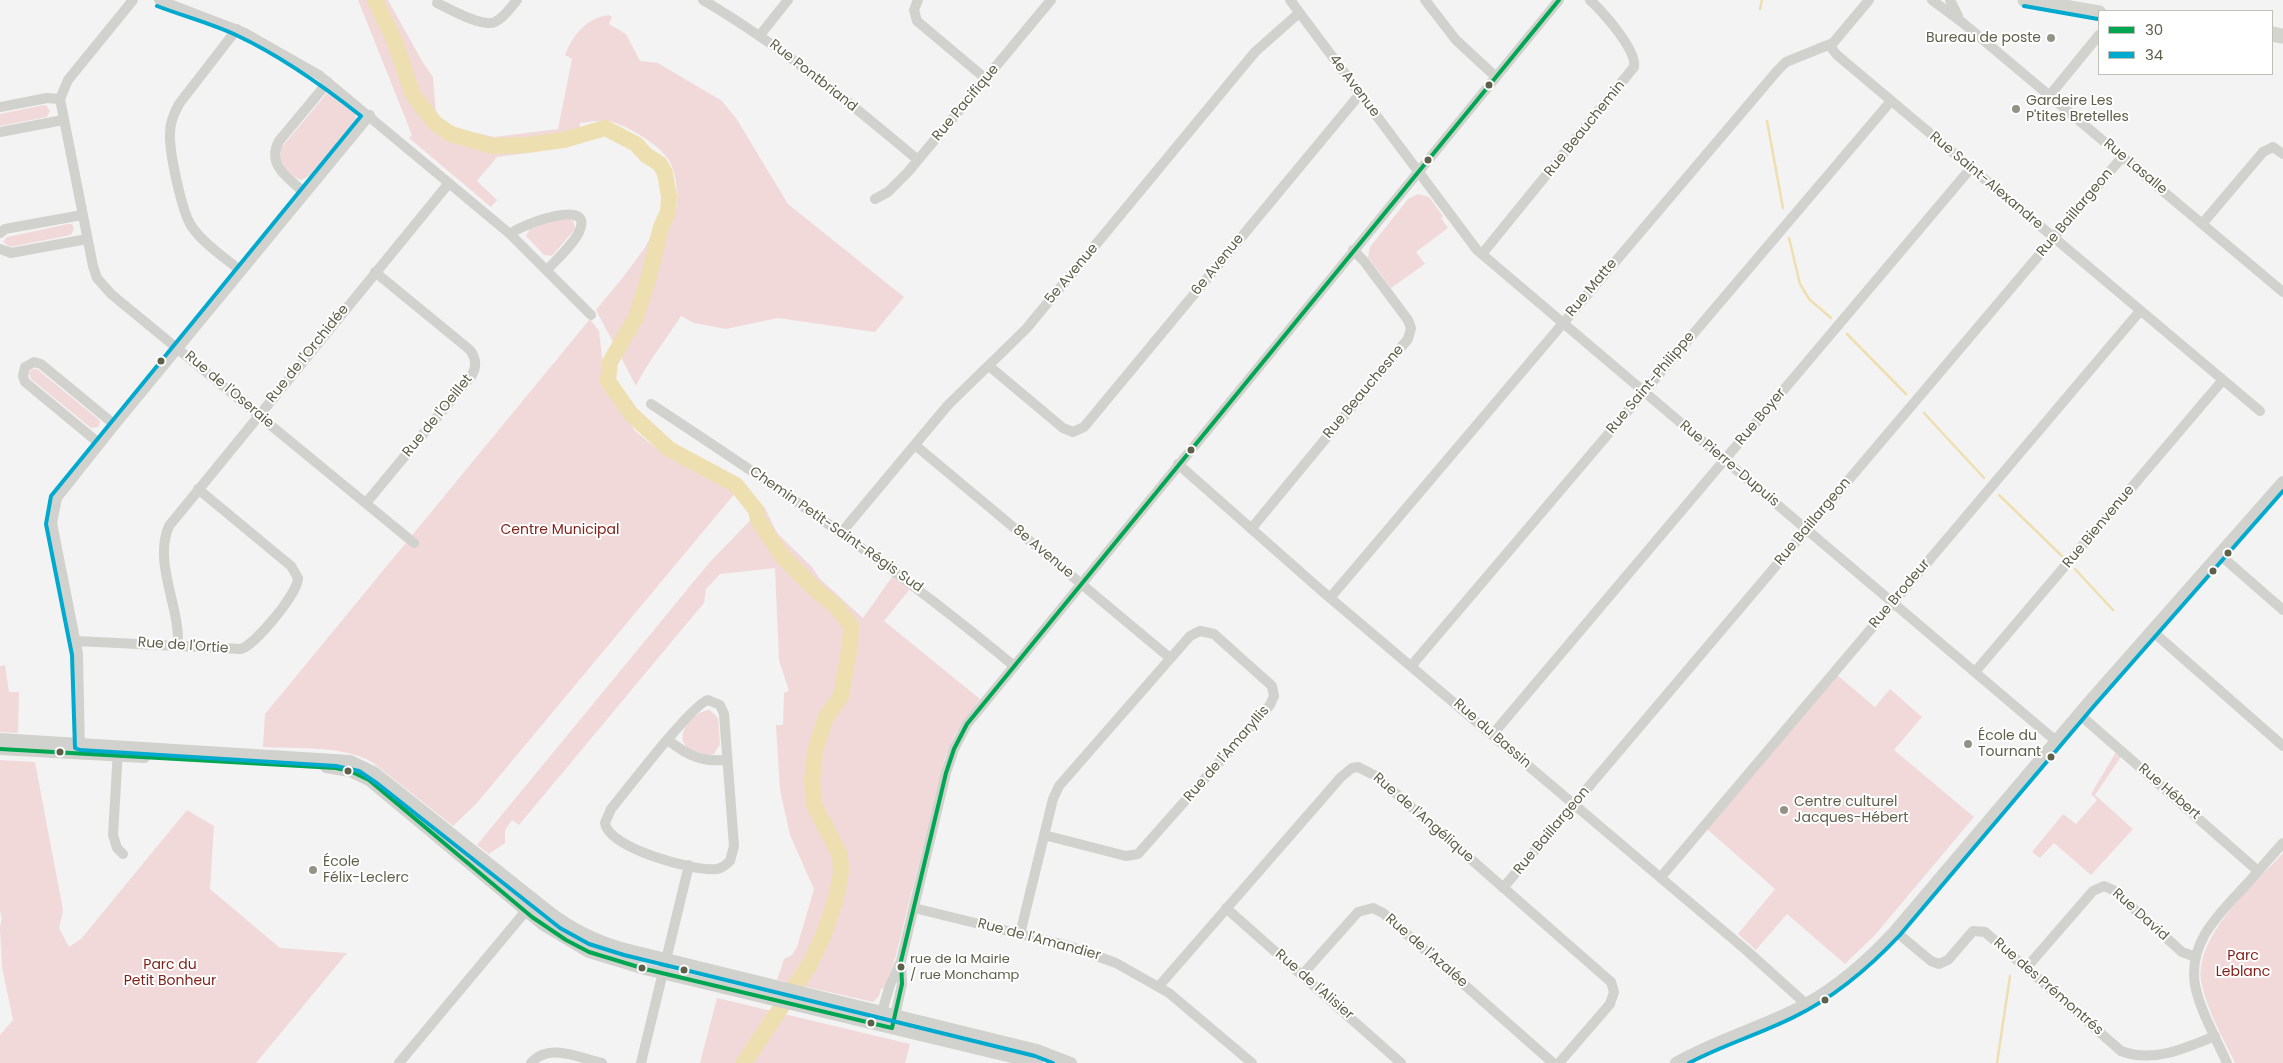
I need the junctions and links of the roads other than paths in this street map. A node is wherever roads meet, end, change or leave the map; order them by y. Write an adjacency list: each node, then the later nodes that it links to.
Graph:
1 (133, 0): 29 (street)
2 (159, 0): 20 (street)
3 (517, 0): 16 (street)
4 (703, 0): 21 (street, Rue Pontbriand)
5 (788, 0): 21 (street)
6 (918, 0): 25 (street)
7 (1051, 0): 25 (street, Rue Pacifique)
8 (1290, 0): 17 (street, 4e Avenue)
9 (1425, 0): 24 (street)
10 (1559, 0): 24 (street)
11 (1590, 0): 51 (street, Rue Beauchemin)
12 (1869, 0): 23 (street, Rue Matte)
13 (1932, 0): 19 (street, Rue Lasalle)
14 (1950, 0): 19 (street, Rue Lasalle)
15 (2025, 0): 18 (main road)
16 (437, 3)
17 (1300, 13): 27 (street, 4e Avenue); 60 (street, 5e Avenue)
18 (2098, 13)
19 (1963, 22): 28 (street, Rue Lasalle)
20 (237, 29): 26 (street); 53 (street)
21 (760, 35): 37 (street, Rue Pontbriand)
22 (2098, 36): 28 (street)
23 (1829, 45): 30 (street, Rue Saint-Alexandre); 58 (street, Rue Matte)
24 (1496, 77): 39 (street)
25 (986, 79): 37 (street, Rue Pacifique)
26 (328, 82): 32 (street); 41 (street)
27 (1360, 94): 39 (street, 4e Avenue); 60 (street, 6e Avenue)
28 (2050, 95): 36 (street, Rue Lasalle)
29 (60, 99): 31 (street); 33 (street, Rue de l'Oseraie)
30 (1891, 101): 38 (street, Rue Saint-Alexandre); 62 (street, Rue Saint-Philippe)
31 (0, 108)
32 (370, 115): 40 (street); 41 (street)
33 (63, 120): 34 (street); 43 (street, Rue de l'Oseraie)
34 (0, 132)
35 (2283, 154): 44 (street)
36 (2123, 156): 44 (street, Rue Lasalle); 47 (street, Rue Baillargeon)
37 (918, 160): 42 (street, Rue Pacifique)
38 (1971, 168): 47 (street, Rue Saint-Alexandre); 69 (street, Rue Boyer)
39 (1418, 172): 50 (street); 51 (street, Rue Pierre-Dupuis)
40 (449, 183): 46 (street); 54 (street, Rue de l'Orchidée)
41 (306, 193): 53 (street)
42 (875, 199)
43 (82, 215): 45 (street); 48 (street, Rue de l'Oseraie)
44 (2202, 224): 55 (street, Rue Lasalle)
45 (0, 233)
46 (510, 234): 52 (street); 52 (street)
47 (2054, 238): 56 (street, Rue Saint-Alexandre); 75 (street, Rue Baillargeon)
48 (87, 239): 49 (street); 59 (street, Rue de l'Oseraie)
49 (0, 249)
50 (1353, 250): 70 (street); 74 (street, Rue Beauchesne)
51 (1482, 254): 58 (street, Rue Pierre-Dupuis)
52 (548, 270): 57 (street)
53 (241, 271): 59 (street)
54 (376, 272): 65 (street, Rue de l'Orchidée); 73 (street, Rue de l'Oeillet)
55 (2283, 292)
56 (2140, 311): 61 (street, Rue Saint-Alexandre); 81 (street, Rue Brodeur)
57 (591, 315)
58 (1562, 322): 62 (street, Rue Pierre-Dupuis); 80 (street, Rue Matte)
59 (178, 348): 65 (street, Rue de l'Oseraie); 66 (street)
60 (989, 366): 68 (street, 5e Avenue)
61 (2222, 381): 64 (street, Rue Saint-Alexandre); 89 (street, Rue Bienvenue)
62 (1644, 392): 69 (street, Rue Pierre-Dupuis); 88 (street, Rue Saint-Philippe)
63 (651, 404): 76 (street, Chemin Petit-Saint-Régis Sud)
64 (2260, 410)
65 (258, 415): 72 (street, Rue de l'Orchidée); 73 (street, Rue de l'Oseraie)
66 (115, 425): 67 (street); 67 (street)
67 (100, 444): 84 (street)
68 (915, 445): 76 (street, 5e Avenue); 79 (street, 8e Avenue)
69 (1725, 461): 75 (street, Rue Pierre-Dupuis); 91 (street, Rue Boyer)
70 (1178, 464): 74 (street, Rue du Bassin); 79 (street)
71 (2283, 482): 78 (street)
72 (198, 489): 85 (street, Rue de l'Orchidée); 85 (street, Rue de l'Ortie)
73 (366, 503): 77 (street, Rue de l'Oseraie)
74 (1251, 529): 80 (street, Rue du Bassin)
75 (1807, 530): 81 (street, Rue Pierre-Dupuis); 100 (street, Rue Baillargeon)
76 (841, 533): 87 (street, Chemin Petit-Saint-Régis Sud)
77 (414, 543)
78 (2220, 554): 82 (street); 83 (street)
79 (1081, 583): 86 (street, 8e Avenue); 87 (street)
80 (1330, 598): 88 (street, Rue du Bassin)
81 (1893, 602): 89 (street, Rue Pierre-Dupuis); 106 (street, Rue Brodeur)
82 (2283, 610)
83 (2151, 630): 90 (street); 95 (street)
84 (76, 641): 85 (street, Rue de l'Ortie); 97 (street)
85 (178, 645)
86 (1170, 658): 101 (street, Rue de l'Amaryllis); 101 (street, Rue de l'Amaryllis)
87 (1014, 666): 109 (street)
88 (1412, 666): 91 (street, Rue du Bassin)
89 (1975, 672): 94 (street, Rue Pierre-Dupuis)
90 (2078, 714): 94 (street); 105 (street, Rue Hébert)
91 (1493, 734): 100 (street, Rue du Bassin)
92 (0, 740): 97 (street)
93 (668, 740): 99 (street); 99 (street); 104 (street)
94 (2056, 740): 112 (street)
95 (2283, 746)
96 (0, 749): 97 (street)
97 (80, 749): 98 (street)
98 (118, 751): 103 (street); 108 (street); 111 (street)
99 (727, 760): 104 (street)
100 (1574, 804): 106 (street, Rue du Bassin); 107 (street, Rue Baillargeon)
101 (1044, 835): 113 (street, Rue de l'Amaryllis)
102 (2283, 843): 105 (street)
103 (123, 854)
104 (689, 865): 115 (street)
105 (2258, 871): 114 (street)
106 (1661, 877): 121 (street, Rue du Bassin)
107 (1503, 888): 110 (street, Rue de l'Angélique); 136 (street, Rue de l'Angélique)
108 (535, 900): 111 (street); 115 (street)
109 (914, 908): 113 (street, Rue de l'Amandier); 116 (street)
110 (1226, 908): 119 (street, Rue de l'Alisier); 120 (street, Rue de l'Angélique)
111 (526, 912): 118 (street); 127 (street)
112 (1895, 931): 117 (street, Rue des Prémontrés); 121 (street)
113 (1020, 934): 120 (street, Rue de l'Amandier)
114 (2196, 957): 117 (street, Rue David); 126 (street)
115 (667, 960): 118 (street); 122 (street)
116 (901, 961): 122 (street); 123 (street)
117 (2027, 967): 126 (street, Rue des Prémontrés)
118 (664, 973): 124 (street); 130 (street)
119 (1302, 975): 134 (street, Rue de l'Alisier); 135 (street, Rue de l'Azalée)
120 (1159, 986): 133 (street, Rue de l'Amandier)
121 (1806, 1004): 137 (street)
122 (882, 1012): 123 (street); 124 (street)
123 (896, 1015): 125 (street); 132 (street)
124 (878, 1025): 125 (street)
125 (892, 1028): 131 (street)
126 (2215, 1036): 138 (street)
127 (399, 1063)
128 (531, 1063): 129 (street)
129 (602, 1063)
130 (641, 1063)
131 (1037, 1063)
132 (1071, 1063)
133 (1252, 1063)
134 (1401, 1063)
135 (1553, 1063)
136 (1559, 1063)
137 (1676, 1063)
138 (2227, 1063)

